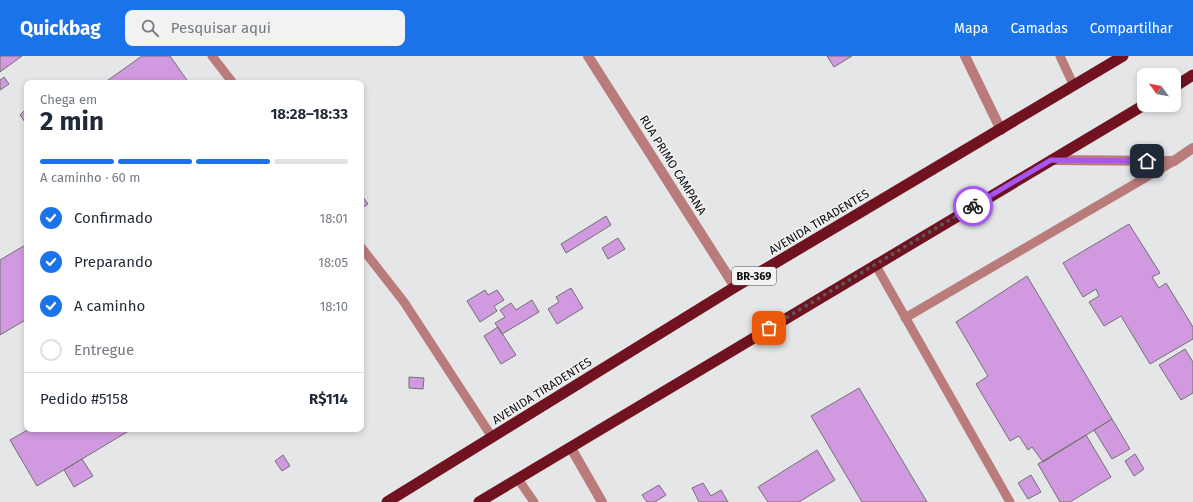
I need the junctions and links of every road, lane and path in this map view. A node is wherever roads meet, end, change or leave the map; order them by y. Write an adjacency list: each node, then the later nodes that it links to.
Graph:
1 (212, 56): 7 (lane)
2 (588, 56): 17 (street, RUA PRIMO CAMPANA)
3 (965, 56): 11 (street)
4 (1060, 56): 9 (lane)
5 (1123, 56): 9 (highway, AVENIDA TIRADENTES / BR-369)
6 (1193, 75): 8 (highway)
7 (231, 80)
8 (1181, 83)
9 (1074, 86): 11 (highway, AVENIDA TIRADENTES / BR-369)
10 (1137, 109): 13 (highway)
11 (1001, 130): 17 (highway, AVENIDA TIRADENTES / BR-369)
12 (1193, 148): 14 (street)
13 (1051, 160): 14 (street); 16 (highway)
14 (1174, 160): 18 (lane)
15 (364, 251): 19 (lane)
16 (875, 264): 18 (lane); 20 (highway)
17 (735, 287): 19 (highway, AVENIDA TIRADENTES / BR-369)
18 (905, 318): 26 (lane)
19 (492, 437): 22 (highway, AVENIDA TIRADENTES / BR-369)
20 (570, 448): 21 (highway); 25 (street)
21 (518, 479): 23 (highway); 24 (lane)
22 (387, 502)
23 (478, 502)
24 (534, 502)
25 (602, 502)
26 (1010, 502)

